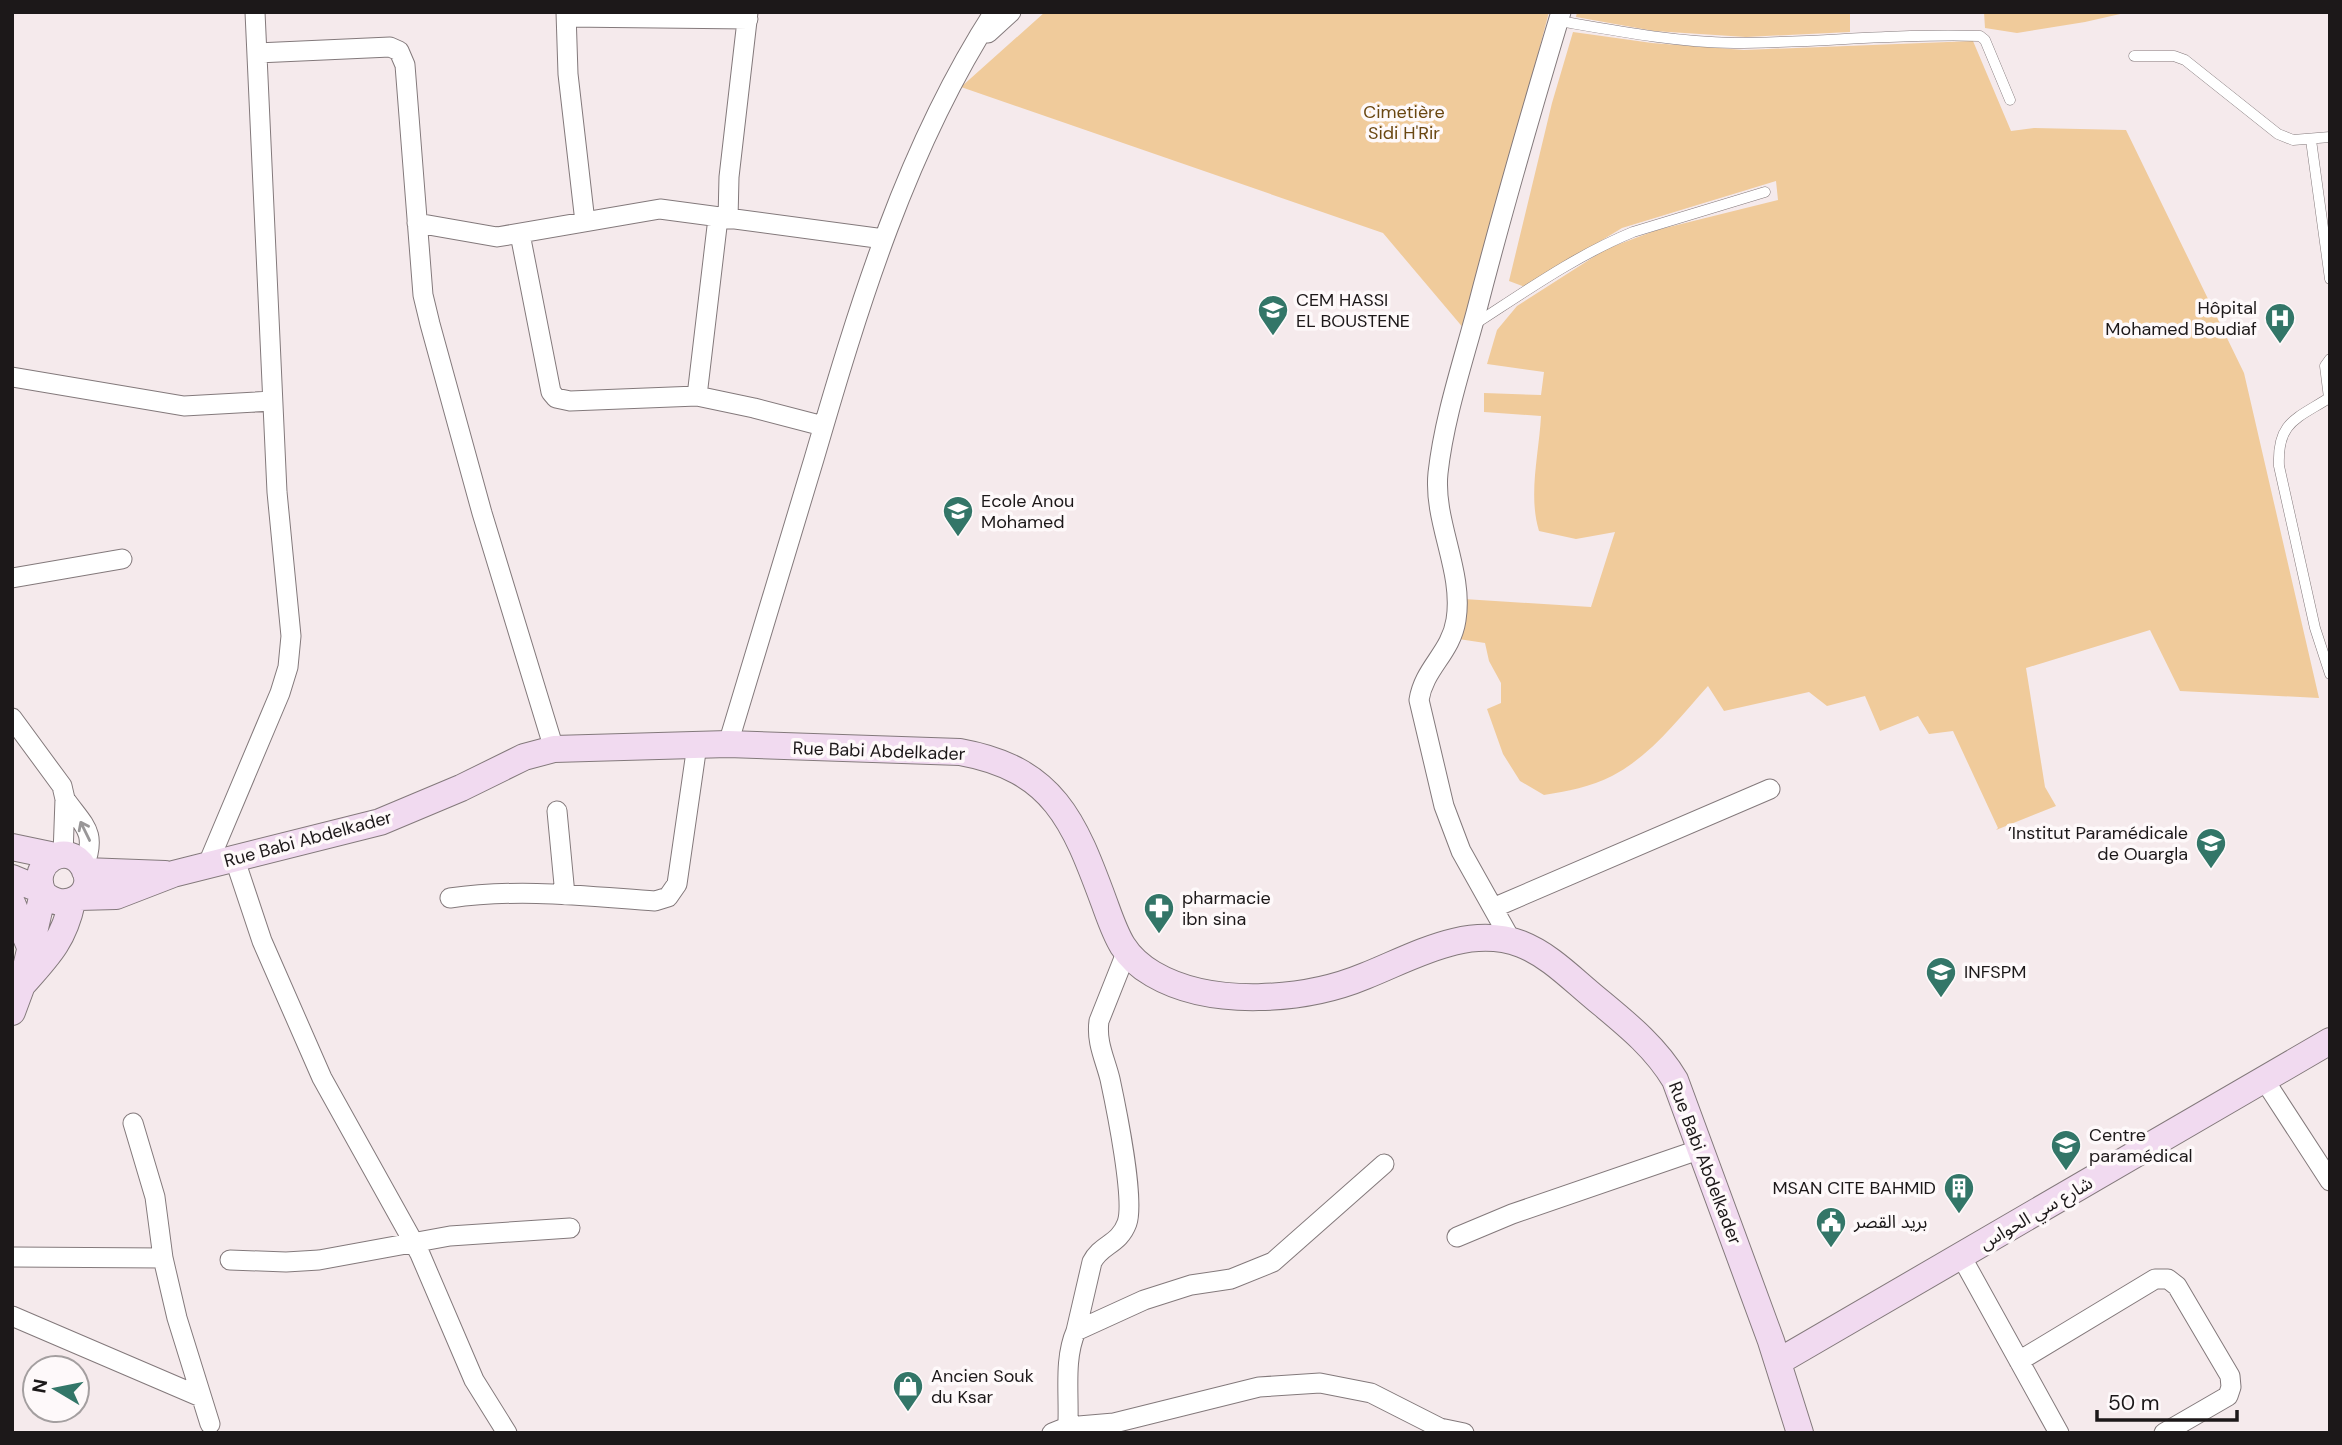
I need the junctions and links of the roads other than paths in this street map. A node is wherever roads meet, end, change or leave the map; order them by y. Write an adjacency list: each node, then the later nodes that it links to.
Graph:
1 (256, 12): 7 (street)
2 (993, 12): 8 (street)
3 (1011, 12): 8 (street)
4 (566, 15): 5 (street); 15 (street)
5 (748, 16): 14 (street)
6 (1560, 17): 10 (lane); 20 (street)
7 (257, 53): 16 (street); 24 (street)
8 (967, 53): 18 (street)
9 (2134, 56): 12 (lane)
10 (2010, 100)
11 (2330, 137): 12 (lane)
12 (2311, 140): 19 (lane)
13 (1765, 192): 20 (lane)
14 (723, 219): 15 (street); 18 (street); 23 (street)
15 (585, 222): 17 (street)
16 (417, 223): 17 (street); 32 (street)
17 (520, 234): 23 (street)
18 (884, 239): 25 (street)
19 (2330, 279)
20 (1472, 327): 47 (street)
21 (2330, 359): 28 (lane)
22 (12, 377): 24 (street)
23 (697, 397): 25 (street)
24 (272, 401): 39 (street)
25 (824, 426): 30 (street)
26 (122, 559): 27 (street)
27 (12, 578)
28 (2330, 674)
29 (12, 718): 34 (street)
30 (728, 744): 31 (main road, Rue Babi Abdelkader); 50 (main road, Rue Babi Abdelkader)
31 (697, 745): 32 (main road, Rue Babi Abdelkader); 43 (street)
32 (554, 749): 37 (main road, Rue Babi Abdelkader)
33 (1770, 789): 47 (street)
34 (65, 799): 38 (street); 38 (street, one-way to 34)
35 (557, 811): 43 (street)
36 (12, 847): 38 (main road)
37 (235, 860): 39 (main road, Rue Babi Abdelkader); 61 (street)
38 (72, 862): 40 (main road); 42 (main road); 45 (main road)
39 (207, 866): 40 (main road, Rue Babi Abdelkader)
40 (173, 874): 45 (main road)
41 (12, 878): 42 (main road)
42 (42, 892): 45 (main road); 49 (main road)
43 (565, 895): 44 (street)
44 (450, 898)
45 (75, 900): 51 (main road)
46 (12, 903): 49 (main road)
47 (1493, 908): 48 (street)
48 (1512, 942): 50 (main road, Rue Babi Abdelkader); 56 (main road, Rue Babi Abdelkader)
49 (30, 948): 51 (main road)
50 (1126, 953): 67 (street)
51 (22, 985): 52 (main road)
52 (12, 1012)
53 (2330, 1041): 54 (main road, شارع سي الحواس)
54 (2265, 1081): 58 (street); 62 (main road, شارع سي الحواس)
55 (133, 1123): 64 (street)
56 (1701, 1149): 60 (street); 69 (main road, Rue Babi Abdelkader)
57 (1384, 1164): 67 (street)
58 (2330, 1181)
59 (570, 1228): 61 (street)
60 (1457, 1237)
61 (413, 1241): 65 (street); 73 (street)
62 (1961, 1256): 68 (street); 69 (main road, شارع سي الحواس)
63 (12, 1257): 64 (street)
64 (163, 1258): 70 (street)
65 (230, 1259)
66 (12, 1316): 70 (street)
67 (1076, 1331): 72 (street)
68 (2019, 1361): 76 (street); 77 (street)
69 (1778, 1362): 75 (main road, Rue Babi Abdelkader)
70 (201, 1397): 71 (street)
71 (210, 1424)
72 (1059, 1430): 74 (street)
73 (507, 1433)
74 (1464, 1433)
75 (1800, 1433)
76 (2059, 1433)
77 (2164, 1433)

